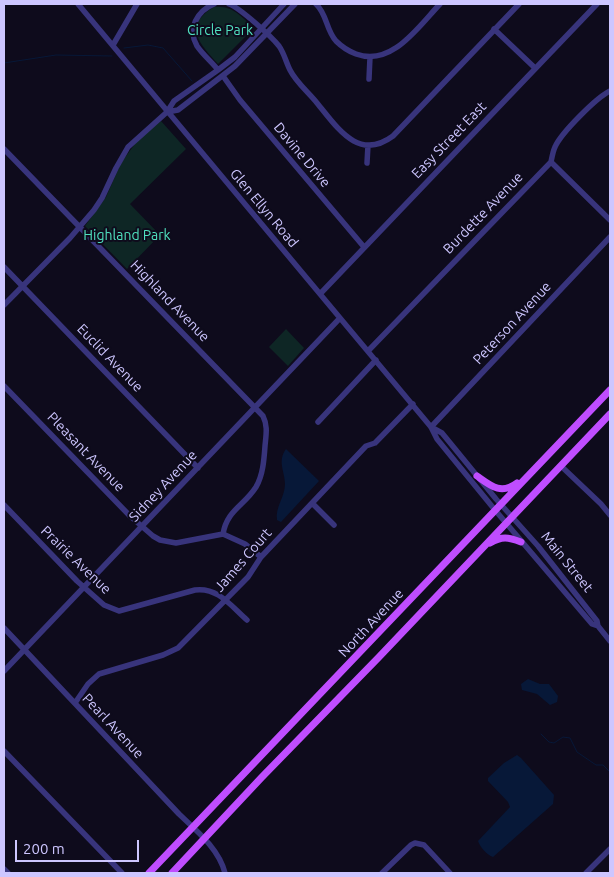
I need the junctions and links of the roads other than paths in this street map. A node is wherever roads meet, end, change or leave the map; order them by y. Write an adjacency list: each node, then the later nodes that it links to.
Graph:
1 (78, 4): 14 (street, Glen Ellyn Road)
2 (137, 4): 14 (street)
3 (214, 4): 17 (street)
4 (229, 4): 11 (street)
5 (284, 4): 11 (street)
6 (295, 4): 13 (street)
7 (316, 4): 15 (street)
8 (440, 4): 15 (street)
9 (519, 4): 12 (street)
10 (597, 4): 16 (street, Easy Street East)
11 (261, 29): 13 (street); 17 (street)
12 (494, 29): 16 (street); 22 (street)
13 (266, 34): 18 (street); 22 (street)
14 (113, 45): 21 (street, Glen Ellyn Road)
15 (370, 57): 19 (street)
16 (536, 68): 29 (street, Easy Street East)
17 (218, 70): 21 (street)
18 (223, 76): 21 (street); 29 (street, Davine Drive)
19 (369, 79)
20 (610, 91): 25 (street, Burdette Avenue)
21 (167, 112): 27 (street); 32 (street, Glen Ellyn Road)
22 (368, 145): 24 (street)
23 (4, 149): 27 (street, Highland Avenue)
24 (366, 162)
25 (551, 162): 26 (street); 35 (street, Burdette Avenue)
26 (610, 220)
27 (79, 226): 31 (street); 40 (street, Highland Avenue)
28 (610, 236): 43 (street, Peterson Avenue)
29 (364, 247): 32 (street, Easy Street East)
30 (4, 267): 31 (street, Euclid Avenue)
31 (22, 286): 33 (street); 46 (street, Euclid Avenue)
32 (320, 294): 34 (street, Glen Ellyn Road)
33 (4, 305)
34 (340, 318): 35 (street, Glen Ellyn Road); 40 (street, Sidney Avenue)
35 (368, 351): 36 (street, Glen Ellyn Road)
36 (376, 360): 39 (street, Glen Ellyn Road); 42 (street)
37 (4, 386): 56 (street, Pleasant Avenue)
38 (610, 390): 44 (main road, North Avenue)
39 (412, 404): 43 (street, Glen Ellyn Road); 48 (street, James Court)
40 (254, 407): 46 (street, Sidney Avenue); 57 (street, Highland Avenue)
41 (610, 414): 45 (main road, North Avenue)
42 (318, 422)
43 (431, 427): 47 (street, Glen Ellyn Road); 51 (street, Glen Ellyn Road)
44 (542, 462): 47 (main road); 49 (main road, North Avenue)
45 (561, 466): 52 (street); 53 (main road, North Avenue)
46 (198, 468): 56 (street, Sidney Avenue)
47 (477, 476): 49 (street, Glen Ellyn Road)
48 (312, 503): 55 (street); 60 (street, James Court)
49 (501, 504): 51 (main road, North Avenue); 53 (street, Glen Ellyn Road)
50 (4, 505): 61 (street, Prairie Avenue)
51 (495, 510): 54 (street, Glen Ellyn Road); 71 (main road, North Avenue)
52 (610, 515)
53 (512, 516): 54 (main road, North Avenue); 64 (street, Main Street)
54 (506, 523): 58 (street, Main Street); 59 (main road, North Avenue)
55 (334, 524)
56 (142, 526): 57 (street, Pleasant Avenue); 61 (street, Sidney Avenue)
57 (223, 534): 60 (street)
58 (521, 542): 59 (main road); 64 (street, Main Street)
59 (476, 554): 72 (main road, North Avenue)
60 (262, 557): 62 (street, James Court)
61 (84, 587): 62 (street, Prairie Avenue); 67 (street, Sidney Avenue)
62 (226, 600): 63 (street, Prairie Avenue); 69 (street, James Court)
63 (247, 620)
64 (598, 626): 66 (street, Main Street)
65 (4, 628): 67 (street, Pearl Avenue)
66 (610, 641)
67 (24, 649): 68 (street, Sidney Avenue); 69 (street, Pearl Avenue)
68 (4, 670)
69 (75, 703): 71 (street, Pearl Avenue)
70 (4, 751): 76 (street)
71 (193, 828): 72 (street, Pearl Avenue); 77 (main road, North Avenue)
72 (205, 839): 78 (main road, North Avenue); 79 (street, Pearl Avenue)
73 (610, 849): 82 (street)
74 (4, 869): 75 (street)
75 (8, 873)
76 (122, 873)
77 (150, 873)
78 (172, 873)
79 (225, 873)
80 (382, 873): 81 (street)
81 (450, 873)
82 (586, 873)

